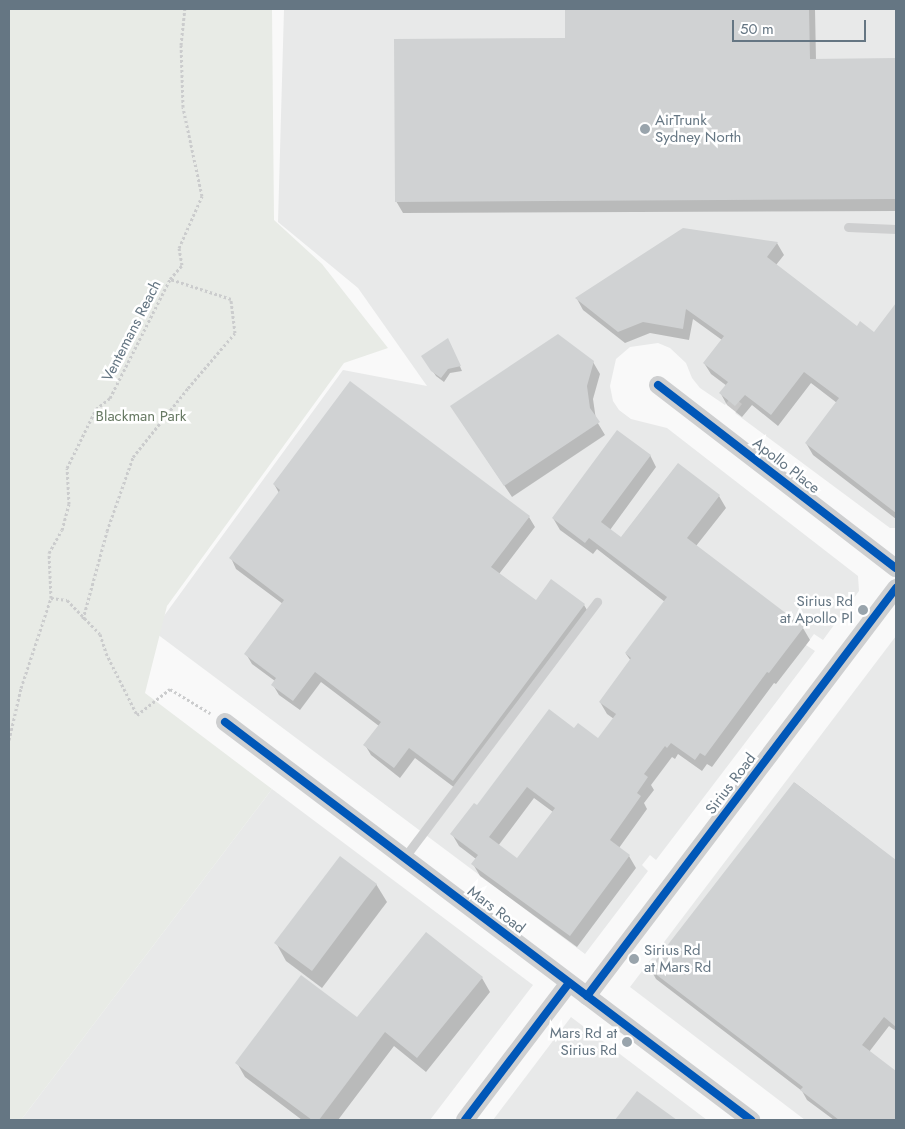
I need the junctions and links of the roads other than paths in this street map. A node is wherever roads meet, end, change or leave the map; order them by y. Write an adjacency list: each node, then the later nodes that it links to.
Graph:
1 (848, 227): 2 (lane)
2 (896, 229)
3 (658, 385): 4 (street, Apollo Place)
4 (896, 568)
5 (896, 588): 10 (street, Sirius Road)
6 (597, 602): 8 (lane)
7 (225, 722): 8 (street, Mars Road)
8 (404, 858): 9 (street, Mars Road)
9 (569, 983): 10 (street, Mars Road); 11 (street)
10 (587, 996): 12 (street, Mars Road)
11 (465, 1120)
12 (751, 1120)

